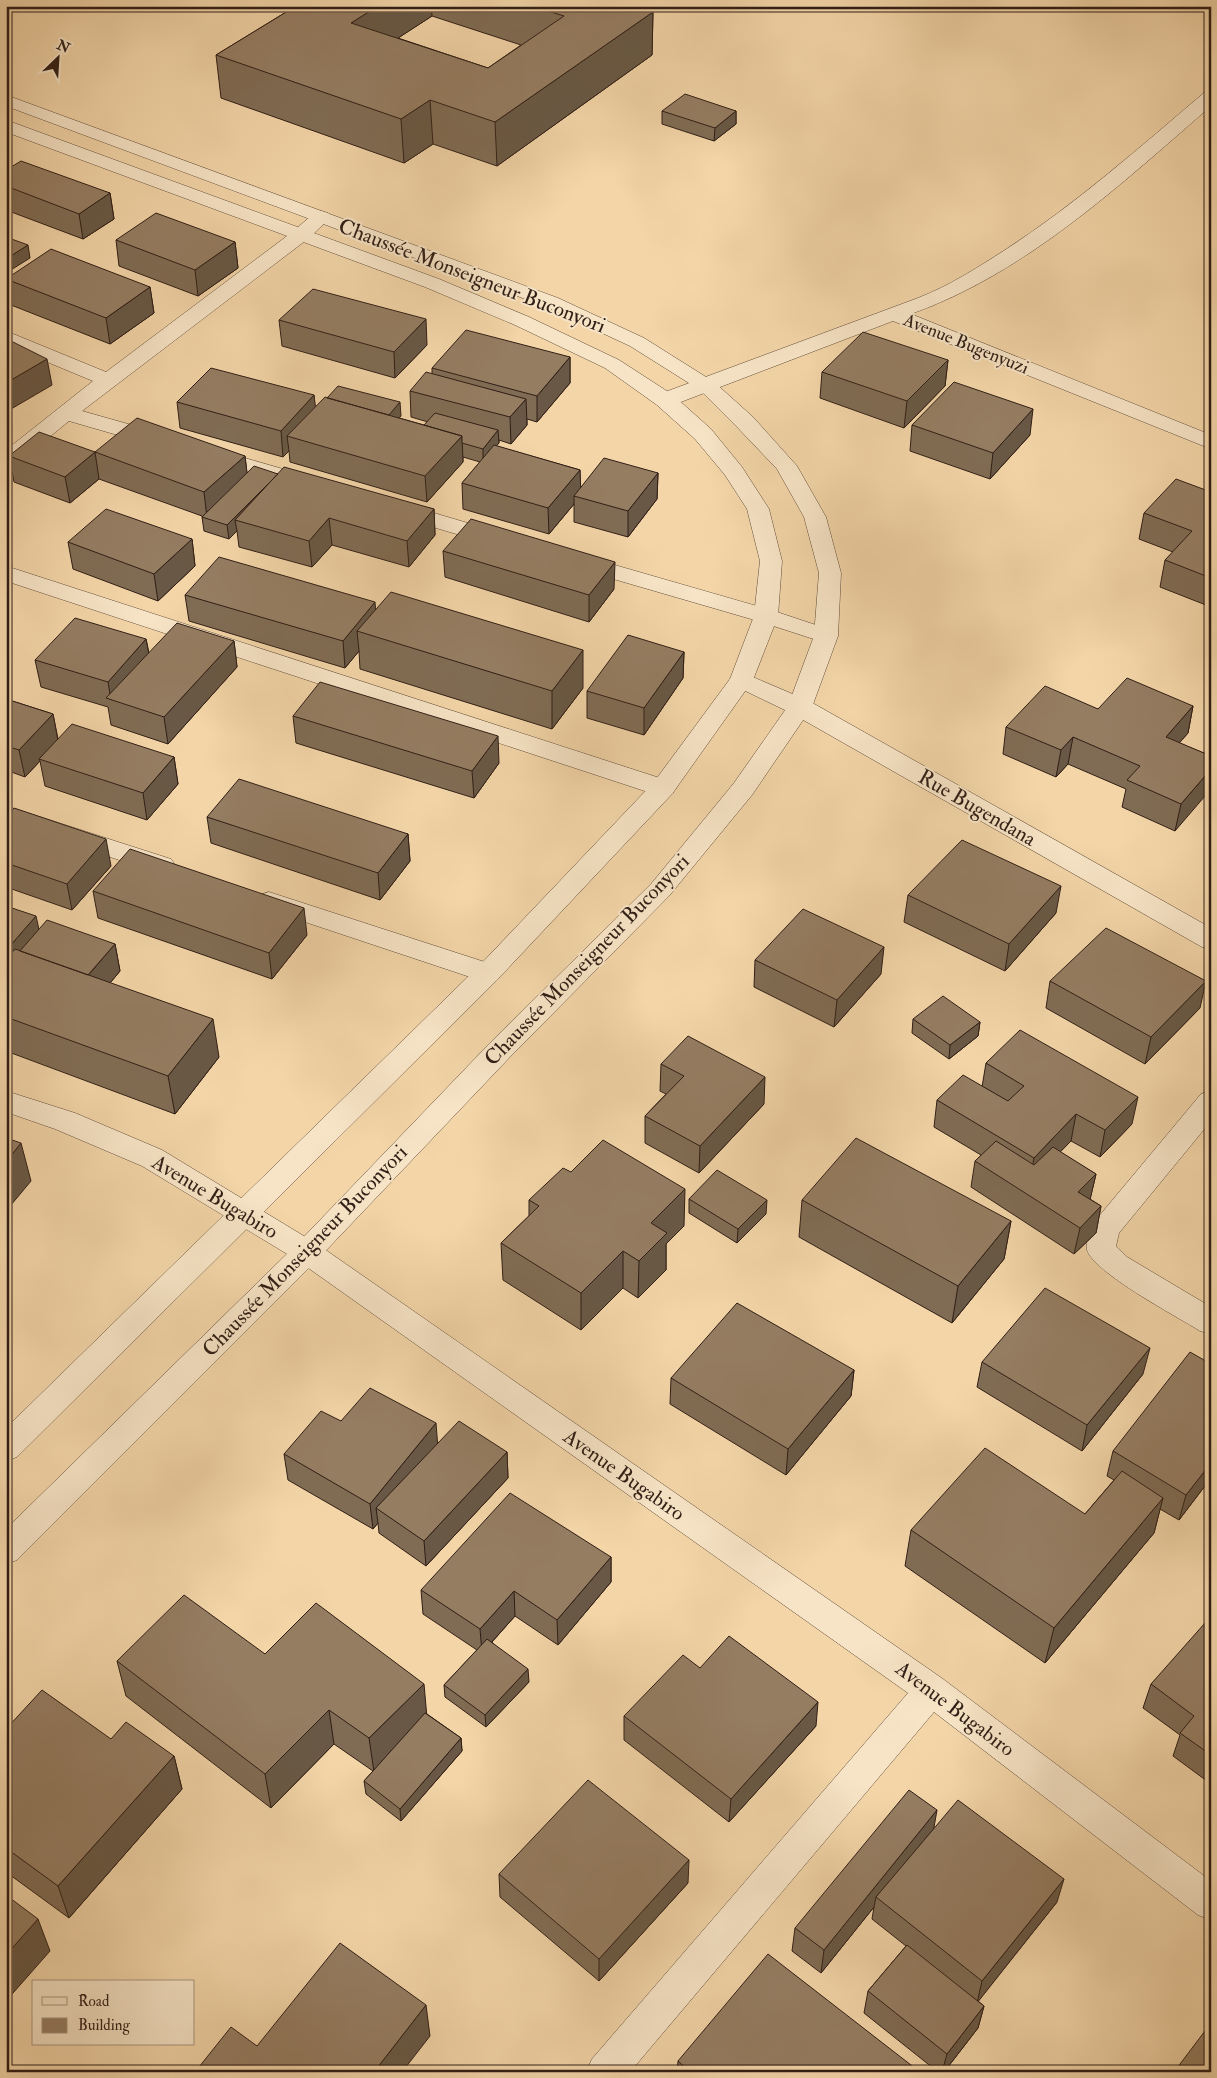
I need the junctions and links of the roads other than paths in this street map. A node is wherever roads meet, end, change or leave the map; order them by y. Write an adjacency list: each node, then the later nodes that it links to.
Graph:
1 (1211, 96): 6 (street)
2 (6, 100): 4 (street, Chaussée Monseigneur Buconyori)
3 (6, 126): 5 (street, Chaussée Monseigneur Buconyori)
4 (321, 217): 5 (street); 9 (street, Chaussée Monseigneur Buconyori)
5 (302, 234): 8 (street); 10 (street, Chaussée Monseigneur Buconyori)
6 (893, 314): 9 (street, Avenue Bugenyuzi); 12 (street, Avenue Bugenyuzi)
7 (6, 337): 8 (street)
8 (108, 380): 11 (street)
9 (707, 386): 10 (street, Avenue Bugenyuzi); 20 (street, Chaussée Monseigneur Buconyori)
10 (665, 400): 19 (street, Chaussée Monseigneur Buconyori)
11 (67, 414): 13 (street); 14 (street)
12 (1211, 443)
13 (6, 461)
14 (306, 483)
15 (383, 505): 16 (street)
16 (517, 544)
17 (565, 558): 19 (street)
18 (6, 574): 23 (street)
19 (766, 616): 20 (street); 21 (street, Chaussée Monseigneur Buconyori)
20 (826, 636): 22 (street, Chaussée Monseigneur Buconyori)
21 (741, 680): 22 (street, Rue Bugendana); 23 (street, Chaussée Monseigneur Buconyori)
22 (800, 707): 27 (street, Rue Bugendana); 32 (street, Chaussée Monseigneur Buconyori)
23 (663, 788): 28 (street, Chaussée Monseigneur Buconyori)
24 (6, 814): 25 (street)
25 (186, 873)
26 (242, 892): 28 (street)
27 (1211, 940)
28 (488, 973): 31 (street, Chaussée Monseigneur Buconyori)
29 (6, 1100): 31 (street, Avenue Bugabiro)
30 (1211, 1101): 33 (street)
31 (245, 1215): 32 (street, Avenue Bugabiro); 34 (street, Chaussée Monseigneur Buconyori)
32 (307, 1252): 35 (street, Chaussée Monseigneur Buconyori); 36 (street, Avenue Bugabiro)
33 (1211, 1322)
34 (6, 1448)
35 (6, 1550)
36 (931, 1690): 37 (street, Avenue Bugabiro); 38 (street)
37 (1211, 1902)
38 (604, 2072)

